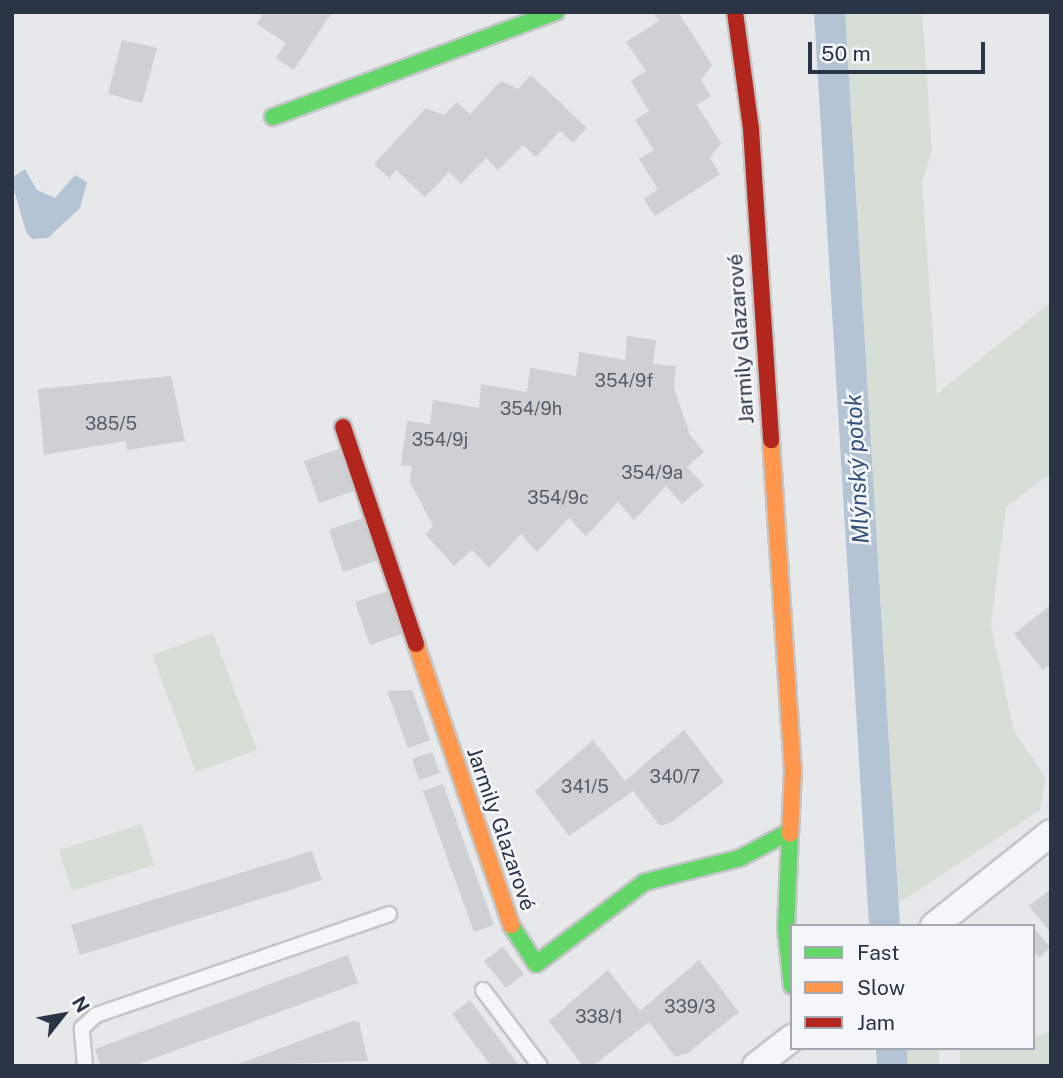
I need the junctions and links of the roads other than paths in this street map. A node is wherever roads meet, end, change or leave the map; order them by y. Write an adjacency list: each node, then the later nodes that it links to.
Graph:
1 (556, 12): 3 (street)
2 (735, 12): 5 (street, Jarmily Glazarové)
3 (273, 117)
4 (343, 426): 5 (street, Jarmily Glazarové)
5 (789, 832): 8 (street, Jarmily Glazarové)
6 (1051, 833): 9 (street)
7 (389, 914): 12 (lane)
8 (791, 924)
9 (937, 924)
10 (483, 990): 13 (lane)
11 (790, 1040): 14 (street)
12 (85, 1066)
13 (540, 1066)
14 (756, 1066)

